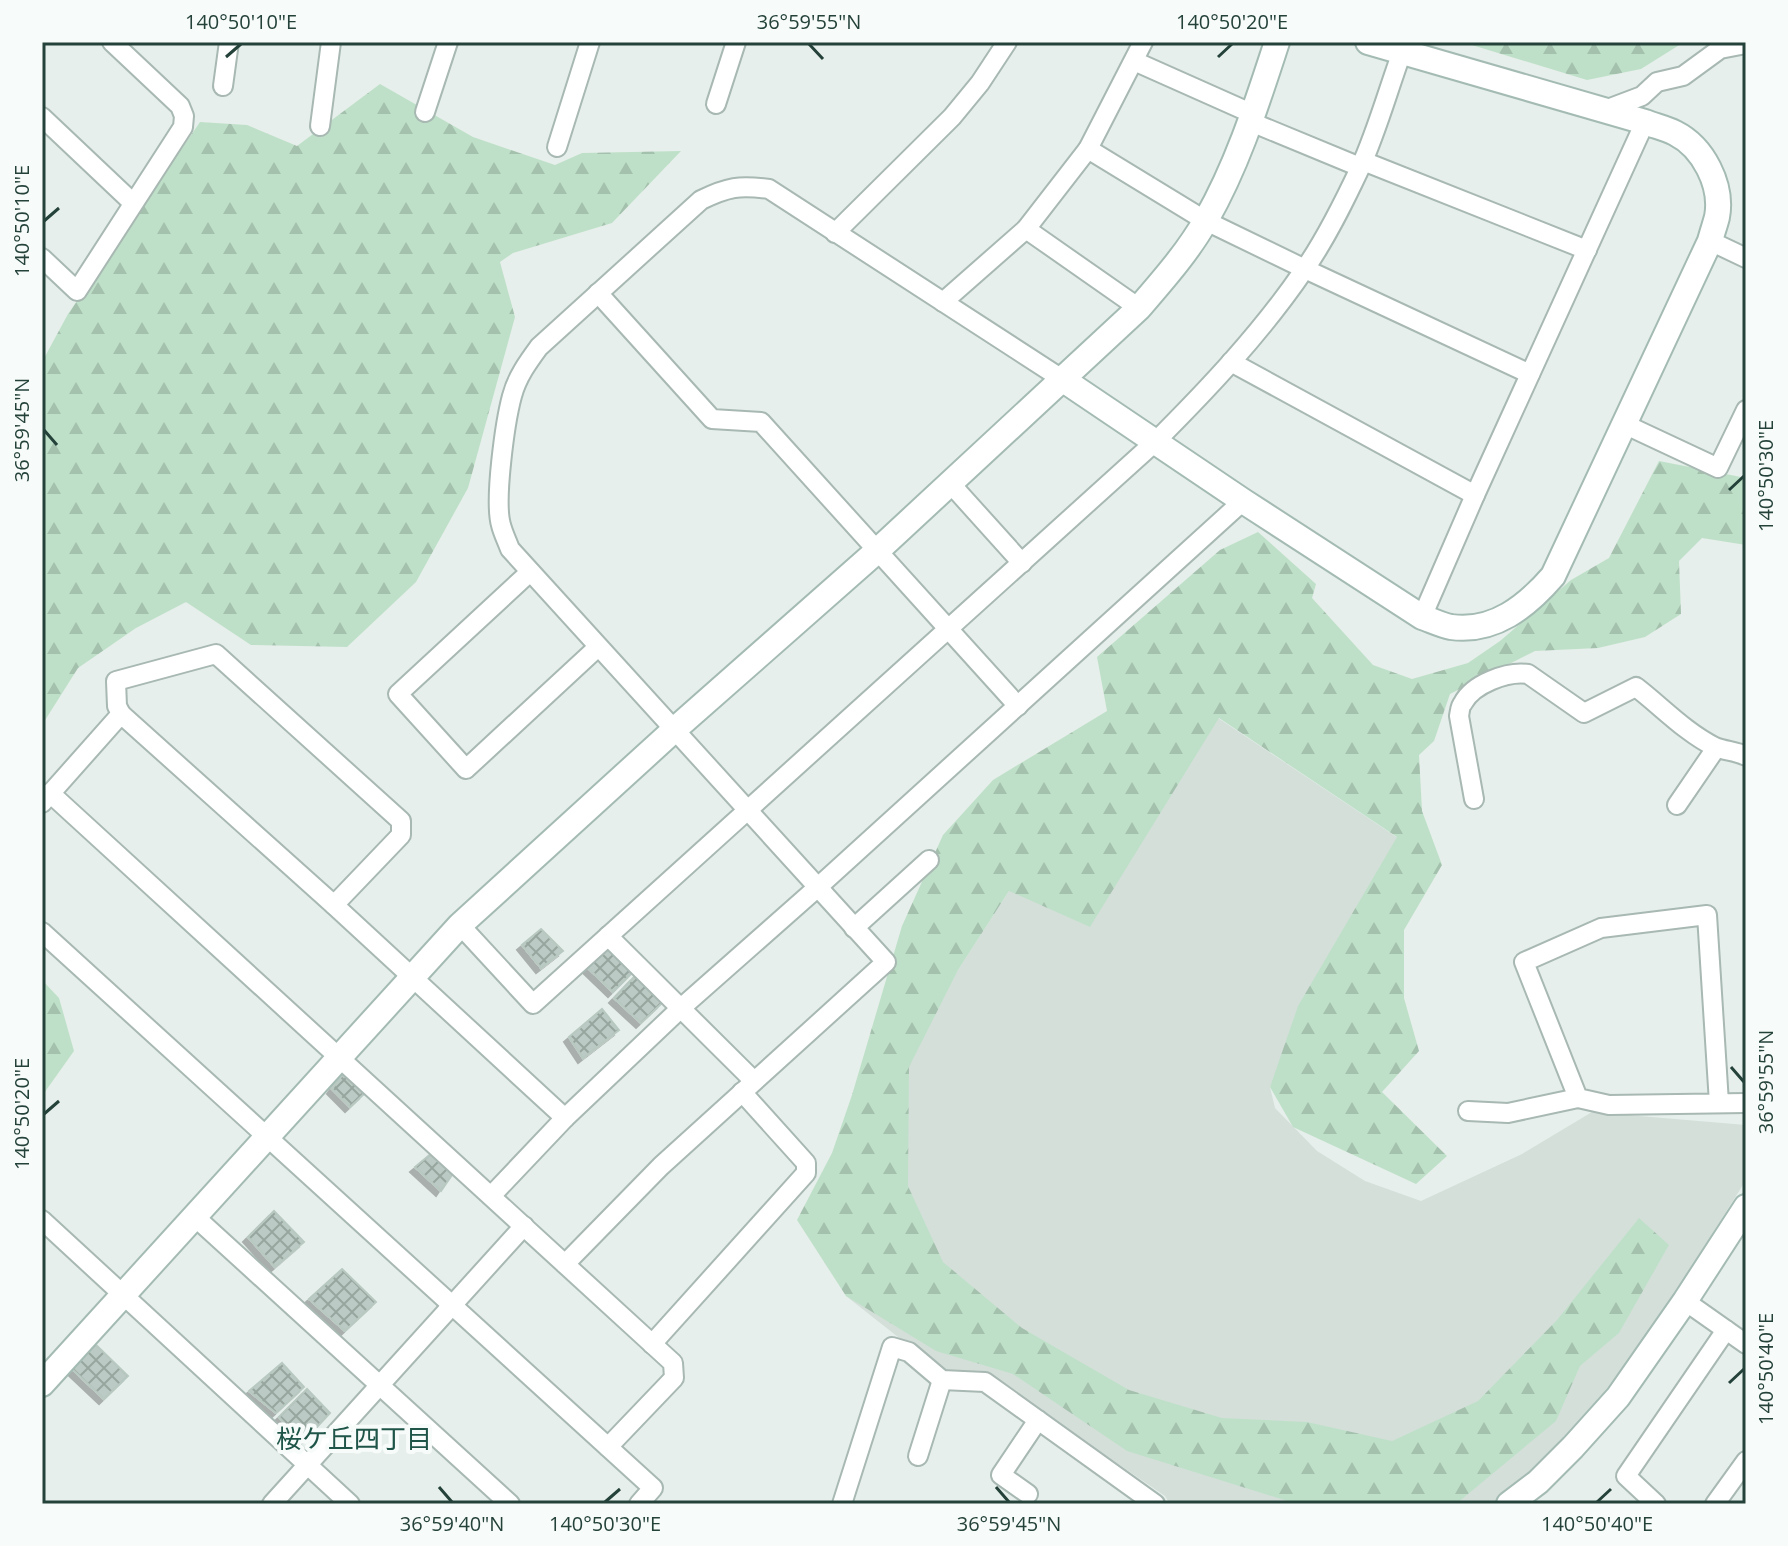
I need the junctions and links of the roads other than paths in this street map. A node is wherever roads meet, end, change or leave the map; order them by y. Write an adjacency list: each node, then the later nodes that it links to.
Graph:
1 (112, 42): 25 (street)
2 (229, 42): 14 (street)
3 (331, 42): 21 (street)
4 (448, 42): 17 (street)
5 (590, 42): 22 (street)
6 (736, 42): 15 (street)
7 (1007, 42): 28 (street)
8 (1143, 42): 13 (street)
9 (1277, 42): 19 (street)
10 (1368, 42): 12 (street)
11 (1746, 44): 16 (street)
12 (1402, 52): 16 (street); 24 (street)
13 (1134, 61): 19 (street); 23 (street)
14 (223, 86)
15 (716, 104)
16 (1605, 110): 20 (street)
17 (425, 112)
18 (42, 117): 25 (street)
19 (1252, 118): 24 (street); 26 (street)
20 (1645, 122): 29 (street); 30 (street)
21 (320, 126)
22 (557, 147)
23 (1088, 149): 26 (street); 27 (street)
24 (1361, 164): 30 (street); 33 (street)
25 (133, 203): 31 (street)
26 (1206, 221): 33 (street); 36 (street)
27 (1026, 229): 35 (street); 36 (street)
28 (835, 233): 34 (street); 35 (street)
29 (1710, 241): 32 (street); 41 (street)
30 (1587, 250): 38 (street)
31 (42, 258)
32 (1746, 258)
33 (1305, 269): 37 (street); 38 (street)
34 (598, 293): 46 (street); 48 (street)
35 (943, 302): 39 (street)
36 (1139, 308): 39 (street)
37 (1231, 362): 42 (street); 44 (street)
38 (1530, 374): 44 (street)
39 (1062, 379): 42 (street); 43 (street)
40 (1746, 410): 41 (street)
41 (1624, 424): 49 (street)
42 (1155, 442): 45 (street); 47 (street)
43 (950, 483): 46 (street); 47 (street)
44 (1475, 495): 49 (street)
45 (1243, 501): 49 (street); 52 (street)
46 (877, 551): 50 (street); 54 (street)
47 (1022, 563): 50 (street)
48 (530, 572): 51 (street); 51 (street)
49 (1422, 617)
50 (948, 629): 52 (street); 60 (street)
51 (598, 647): 54 (street)
52 (1018, 706): 62 (street)
53 (121, 714): 57 (street); 63 (street); 63 (street)
54 (674, 730): 60 (street); 64 (street)
55 (1716, 748): 56 (street); 58 (street); 59 (street)
56 (1746, 756)
57 (46, 798): 70 (street)
58 (1474, 799)
59 (1677, 805)
60 (747, 810): 62 (street); 67 (street)
61 (929, 860): 65 (street)
62 (818, 887): 65 (street); 69 (street)
63 (334, 905): 68 (street)
64 (460, 925): 67 (street); 68 (street)
65 (854, 928): 71 (street)
66 (42, 932): 77 (street)
67 (608, 936): 69 (street)
68 (412, 977): 70 (street); 76 (street)
69 (681, 1008): 71 (street); 76 (street)
70 (339, 1057): 77 (street); 78 (street)
71 (748, 1087): 83 (street); 88 (street)
72 (1578, 1098): 73 (street); 73 (street); 75 (street)
73 (1719, 1103): 74 (street)
74 (1746, 1103)
75 (1468, 1111)
76 (565, 1118): 78 (street)
77 (267, 1136): 80 (street); 86 (street)
78 (491, 1196): 82 (street)
79 (1746, 1207): 85 (street)
80 (194, 1216): 84 (street); 92 (street)
81 (42, 1220): 84 (street)
82 (524, 1226): 83 (street); 86 (street)
83 (565, 1264): 88 (street)
84 (123, 1295): 90 (street); 97 (street)
85 (1685, 1301): 87 (street); 105 (street)
86 (452, 1305): 92 (street); 94 (street)
87 (1726, 1330): 89 (street); 106 (street)
88 (652, 1344): 94 (street)
89 (1746, 1344)
90 (45, 1375)
91 (942, 1380): 93 (street); 95 (street); 104 (street)
92 (379, 1385): 97 (street); 102 (street)
93 (1038, 1420): 98 (street); 99 (street)
94 (608, 1447): 103 (street)
95 (918, 1456)
96 (1746, 1461): 107 (street)
97 (307, 1465): 100 (street); 101 (street)
98 (1028, 1494)
99 (1145, 1501)
100 (272, 1504)
101 (350, 1504)
102 (510, 1504)
103 (639, 1504)
104 (842, 1504)
105 (1509, 1504)
106 (1656, 1504)
107 (1715, 1504)

